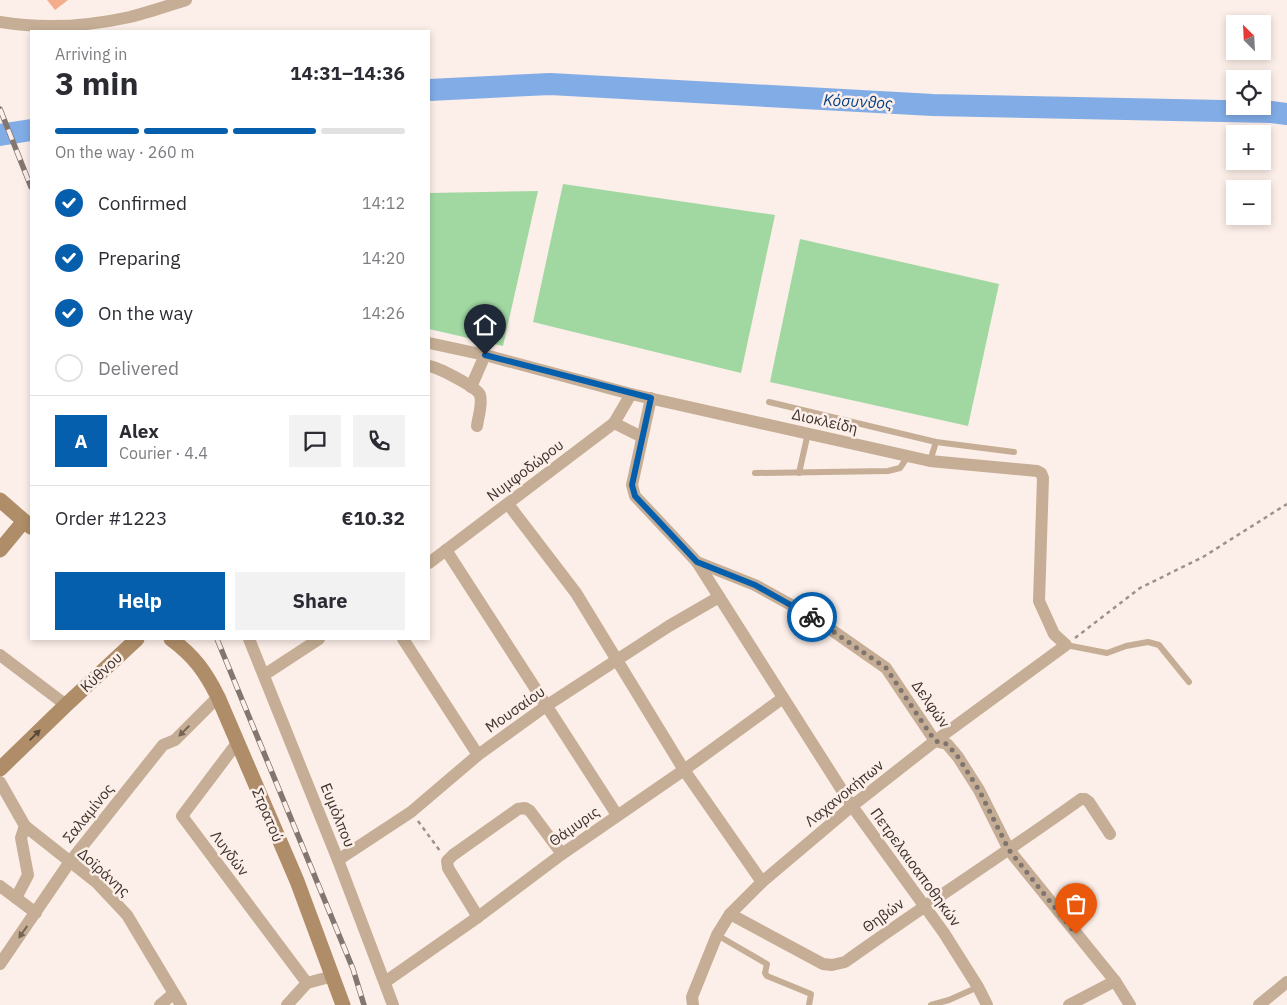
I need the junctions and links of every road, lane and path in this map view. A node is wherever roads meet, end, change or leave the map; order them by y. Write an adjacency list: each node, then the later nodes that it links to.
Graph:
1 (186, 0): 2 (street)
2 (0, 22)
3 (430, 343): 4 (street, Διοκλείδη)
4 (485, 355): 6 (street); 7 (street, Διοκλείδη)
5 (430, 366): 6 (street)
6 (471, 387): 11 (street)
7 (631, 394): 8 (street, Διοκλείδη); 10 (street, Νυμφοδώρου)
8 (651, 398): 12 (street, Διοκλείδη); 13 (street)
9 (769, 402): 14 (lane)
10 (614, 423): 13 (street); 21 (street, Νυμφοδώρου)
11 (476, 426)
12 (808, 433): 16 (street, Διοκλείδη); 18 (lane)
13 (642, 437): 27 (street)
14 (936, 442): 15 (lane); 17 (lane)
15 (1014, 452)
16 (908, 456): 17 (street, Διοκλείδη); 18 (lane)
17 (930, 461): 34 (street, Διοκλείδη)
18 (799, 473): 19 (lane)
19 (755, 474)
20 (0, 500): 23 (main road)
21 (508, 504): 25 (street, Νυμφοδώρου); 36 (street)
22 (1287, 504): 34 (path)
23 (28, 524): 24 (main road)
24 (0, 550)
25 (446, 550): 26 (street, Νυμφοδώρου); 42 (street)
26 (430, 562)
27 (697, 562): 28 (street, Πετρελαιοαποθηκών); 43 (street, Δελφών)
28 (719, 597): 36 (street, Μουσαίου); 40 (street, Πετρελαιοαποθηκών)
29 (136, 640): 41 (main road, Κύθνου)
30 (172, 640): 39 (main road, Στρατού)
31 (248, 640): 37 (street, Ευμόλπου)
32 (317, 640): 37 (street)
33 (404, 640): 45 (street)
34 (1066, 645): 38 (lane); 43 (street, Λαχανοκήπων)
35 (0, 655): 41 (street)
36 (617, 659): 42 (street, Μουσαίου); 47 (street)
37 (264, 675): 56 (street, Ευμόλπου)
38 (1189, 682)
39 (218, 697): 44 (main road, Στρατού); 58 (street, Σαλαμίνος, one-way to 58)
40 (783, 698): 47 (street, Θάμυρις); 49 (street, Πετρελαιοαποθηκών)
41 (66, 704): 46 (main road, Κύθνου, one-way to 41)
42 (546, 706): 45 (street, Μουσαίου); 51 (street)
43 (935, 741): 49 (street, Λαχανοκήπων); 54 (street, Δελφών)
44 (237, 743): 68 (main road, Στρατού); 72 (street, Λυγδών)
45 (478, 755): 50 (street, Μουσαίου)
46 (0, 769)
47 (684, 770): 51 (street, Θάμυρις); 59 (street)
48 (0, 782): 52 (street, Δοϊράνης)
49 (852, 806): 59 (street, Λαχανοκήπων); 62 (street, Πετρελαιοαποθηκών)
50 (411, 812): 56 (street, Μουσαίου); 57 (path)
51 (616, 815): 55 (street, Θάμυρις)
52 (25, 826): 58 (street, Δοϊράνης); 61 (street)
53 (1110, 834): 54 (street, Θηβών)
54 (1009, 850): 62 (street, Θηβών); 69 (street, Δελφών)
55 (562, 854): 57 (street); 65 (street, Θάμυρις)
56 (338, 860): 70 (street, Ευμόλπου)
57 (447, 861): 65 (street)
58 (69, 863): 63 (street, Σαλαμίνος); 74 (street, Δοϊράνης)
59 (762, 882): 64 (street, Λαχανοκήπων)
60 (0, 886): 61 (street)
61 (16, 898): 63 (street)
62 (924, 906): 64 (street, Θηβών); 73 (street, Πετρελαιοαποθηκών)
63 (36, 913): 67 (street, Σαλαμίνος, one-way to 67)
64 (730, 914): 66 (street, Λαχανοκήπων)
65 (478, 916): 70 (street, Θάμυρις)
66 (717, 935): 79 (street, Λαχανοκήπων); 80 (lane)
67 (0, 964)
68 (333, 976): 72 (street); 77 (main road, Στρατού)
69 (1115, 981): 83 (street); 84 (street, Δελφών)
70 (385, 982): 78 (street, Ευμόλπου)
71 (1287, 982): 85 (street)
72 (307, 983): 76 (street)
73 (978, 987): 81 (lane); 82 (street, Πετρελαιοαποθηκών)
74 (177, 1000): 75 (street)
75 (160, 1005)
76 (287, 1005)
77 (343, 1005)
78 (392, 1005)
79 (693, 1005)
80 (809, 1005)
81 (931, 1005)
82 (987, 1005)
83 (1069, 1005)
84 (1130, 1005)
85 (1259, 1005)

